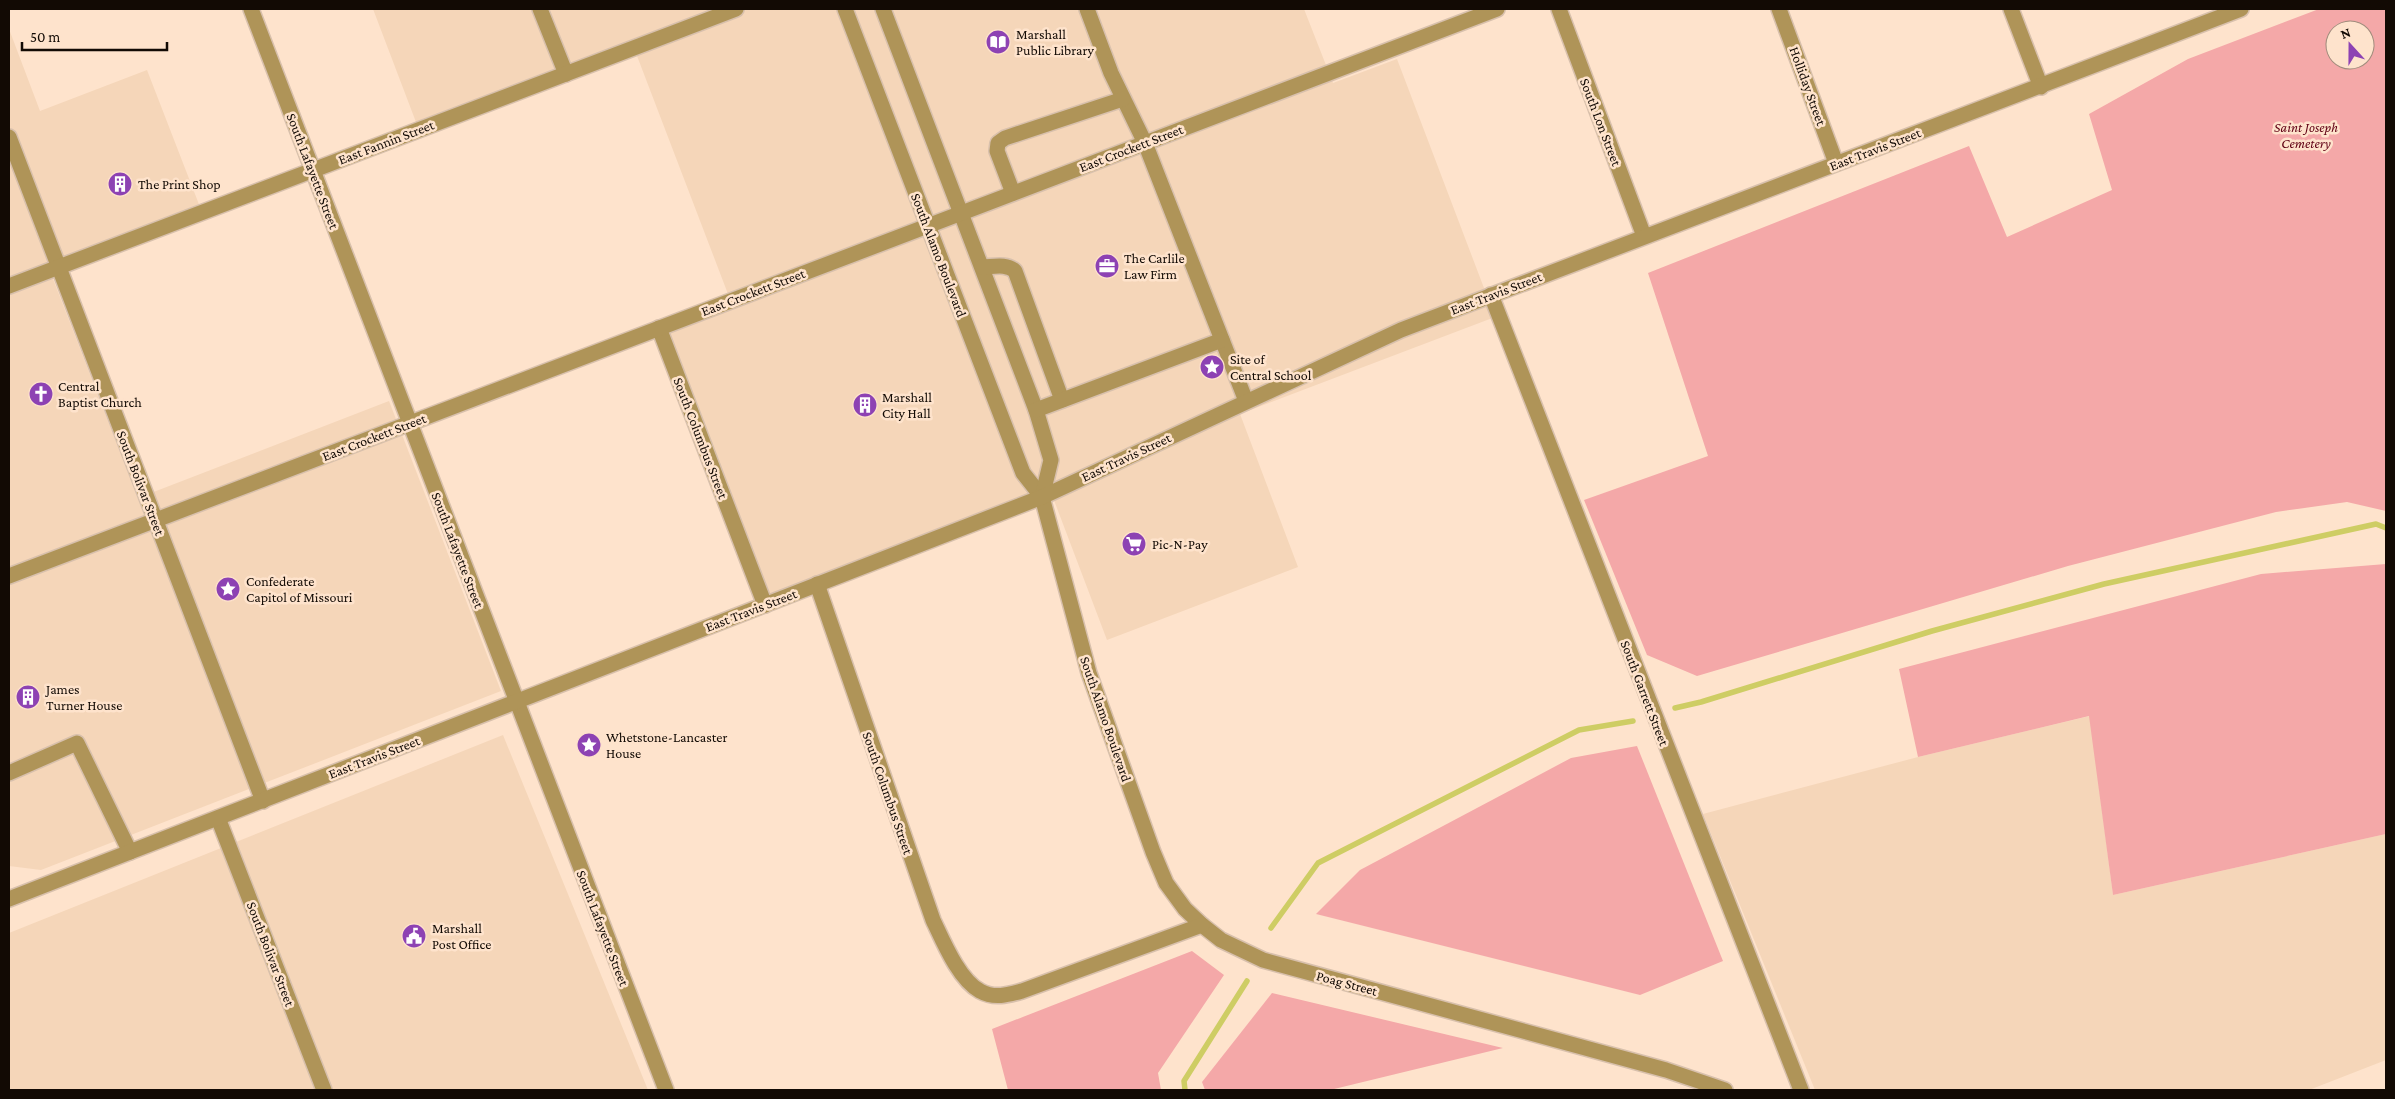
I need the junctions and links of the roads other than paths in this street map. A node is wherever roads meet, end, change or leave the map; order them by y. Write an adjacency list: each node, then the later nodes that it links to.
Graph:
1 (251, 9): 18 (street, South Lafayette Street)
2 (540, 9): 12 (street)
3 (736, 9): 12 (street, East Fannin Street)
4 (845, 9): 21 (street, South Alamo Boulevard)
5 (883, 9): 20 (street, South Alamo Boulevard)
6 (1087, 9): 14 (street)
7 (1497, 9): 16 (street, East Crockett Street)
8 (1559, 9): 22 (street, South Lon Street)
9 (1779, 9): 17 (street, Holliday Street)
10 (2010, 9): 13 (street)
11 (2241, 9): 13 (street, East Travis Street)
12 (566, 74): 18 (street, East Fannin Street)
13 (2041, 86): 17 (street, East Travis Street)
14 (1123, 99): 16 (street); 19 (street)
15 (9, 137): 23 (street, South Bolivar Street)
16 (1145, 143): 19 (street, East Crockett Street); 28 (street)
17 (1836, 163): 22 (street, East Travis Street)
18 (313, 170): 23 (street, East Fannin Street); 32 (street, South Lafayette Street)
19 (1013, 193): 20 (street, East Crockett Street)
20 (961, 213): 21 (street, East Crockett Street); 24 (street, South Alamo Boulevard)
21 (927, 226): 27 (street, East Crockett Street); 33 (street, South Alamo Boulevard)
22 (1644, 236): 26 (street, East Travis Street)
23 (59, 267): 25 (street, East Fannin Street); 34 (street, South Bolivar Street)
24 (982, 267): 29 (street); 31 (street, South Alamo Boulevard)
25 (9, 286)
26 (1491, 295): 30 (street, East Travis Street); 48 (street, South Garrett Street)
27 (659, 328): 32 (street, East Crockett Street); 37 (street, South Columbus Street)
28 (1222, 340): 29 (street); 30 (street)
29 (1062, 400): 31 (street)
30 (1246, 401): 33 (street, East Travis Street)
31 (1036, 410): 33 (street, South Alamo Boulevard)
32 (410, 423): 34 (street, East Crockett Street); 38 (street, South Lafayette Street)
33 (1042, 497): 36 (street, East Travis Street); 44 (street, South Alamo Boulevard)
34 (155, 519): 35 (street, East Crockett Street); 40 (street, South Bolivar Street)
35 (9, 576)
36 (817, 584): 37 (street, East Travis Street); 44 (street, South Columbus Street)
37 (765, 605): 38 (street, East Travis Street)
38 (517, 702): 40 (street, East Travis Street); 46 (street, South Lafayette Street)
39 (9, 773): 42 (street)
40 (262, 800): 41 (street, East Travis Street)
41 (218, 818): 42 (street, East Travis Street); 45 (street, South Bolivar Street)
42 (130, 852): 43 (street, East Travis Street)
43 (9, 899)
44 (1202, 925): 47 (street, Poag Street)
45 (324, 1090)
46 (666, 1090)
47 (1724, 1090)
48 (1801, 1090)

